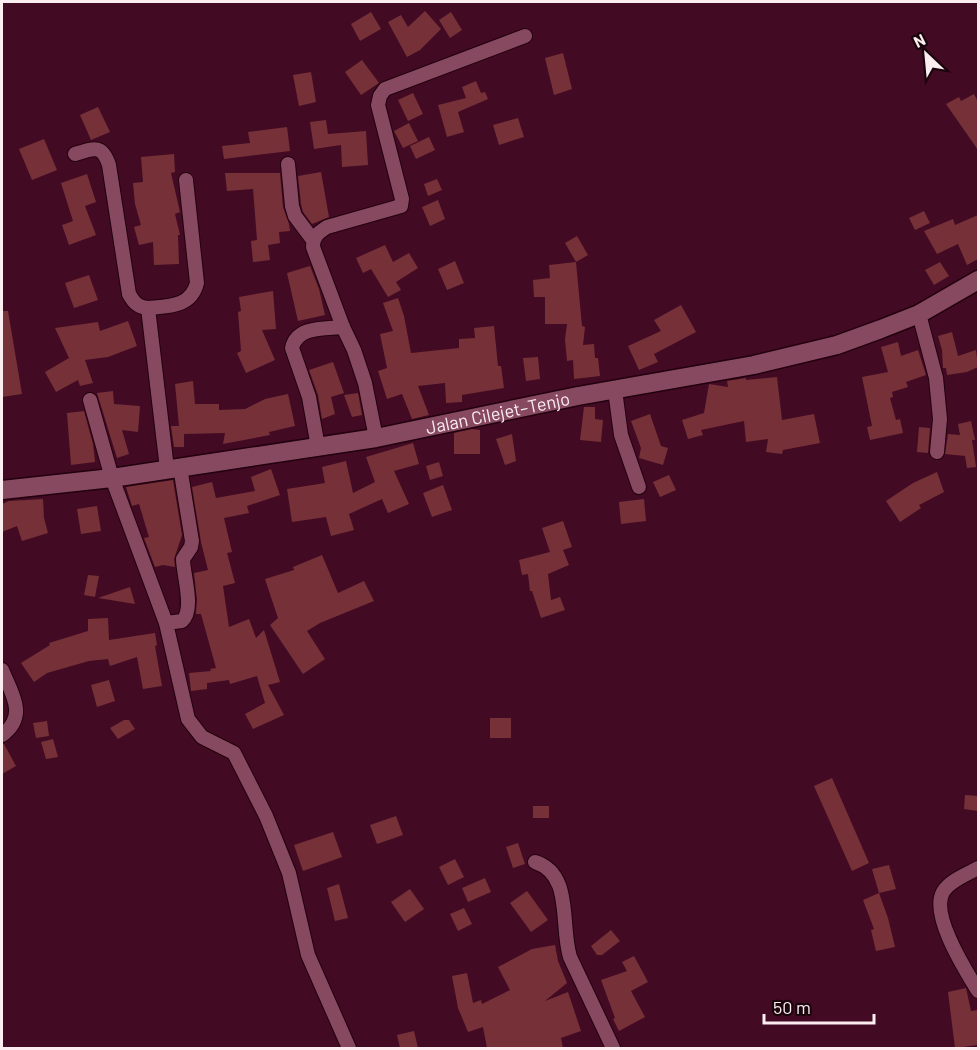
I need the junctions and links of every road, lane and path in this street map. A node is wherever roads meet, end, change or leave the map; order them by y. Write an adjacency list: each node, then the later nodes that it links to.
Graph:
1 (525, 36): 5 (street)
2 (75, 153): 7 (street)
3 (288, 164): 5 (street)
4 (186, 180): 7 (street)
5 (313, 240): 9 (street)
6 (978, 280): 8 (main road, Jalan Cilejet–Tenjo)
7 (148, 308): 15 (street)
8 (919, 314): 10 (main road, Jalan Cilejet–Tenjo); 14 (street)
9 (343, 327): 12 (street); 13 (street)
10 (615, 390): 12 (main road, Jalan Cilejet–Tenjo); 17 (street)
11 (90, 400): 16 (street)
12 (376, 438): 13 (main road, Jalan Cilejet–Tenjo)
13 (318, 447): 15 (main road, Jalan Cilejet–Tenjo)
14 (937, 452)
15 (173, 468): 16 (main road, Jalan Cilejet–Tenjo); 19 (street)
16 (112, 478): 18 (main road, Jalan Cilejet–Tenjo); 19 (street)
17 (639, 487)
18 (2, 490)
19 (166, 623): 25 (street)
20 (2, 670): 21 (street)
21 (2, 735)
22 (535, 862): 26 (street)
23 (978, 868): 24 (street)
24 (978, 992)
25 (349, 1048)
26 (613, 1048)

